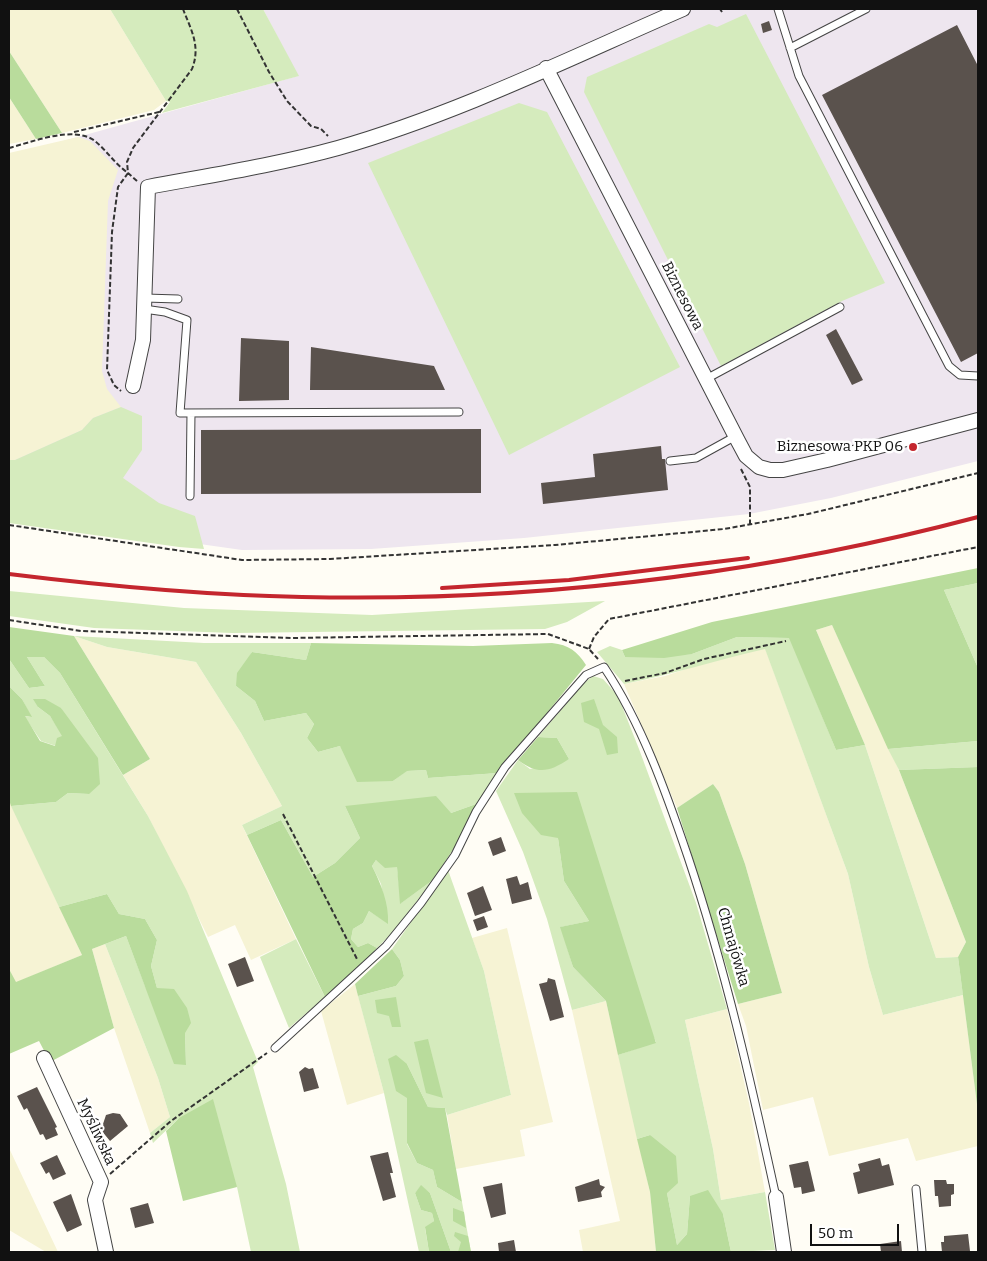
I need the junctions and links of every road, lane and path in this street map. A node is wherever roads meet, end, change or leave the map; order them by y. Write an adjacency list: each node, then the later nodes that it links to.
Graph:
1 (183, 9): 10 (path)
2 (237, 9): 13 (path)
3 (683, 9): 9 (street)
4 (720, 9): 7 (path)
5 (778, 9): 8 (lane)
6 (866, 9): 8 (lane)
7 (722, 12)
8 (790, 48): 19 (lane)
9 (546, 68): 13 (street); 20 (street, Biznesowa)
10 (160, 112): 11 (path); 14 (path)
11 (72, 133): 12 (path); 14 (path)
12 (9, 148)
13 (338, 148): 15 (street)
14 (128, 173): 15 (path); 21 (path)
15 (148, 186): 17 (street)
16 (178, 299): 17 (lane)
17 (145, 304): 21 (street); 23 (lane)
18 (840, 307): 20 (lane)
19 (978, 376)
20 (706, 379): 25 (street, Biznesowa)
21 (133, 386)
22 (459, 412): 23 (lane)
23 (191, 413): 29 (lane)
24 (978, 420): 25 (street, Biznesowa)
25 (736, 436): 26 (lane)
26 (670, 460)
27 (978, 473): 31 (path)
28 (747, 481): 31 (path)
29 (190, 496)
30 (9, 525): 31 (path)
31 (750, 525)
32 (978, 547): 35 (path)
33 (9, 620): 35 (path)
34 (786, 641): 37 (path)
35 (589, 649): 36 (path)
36 (604, 667): 37 (lane, Chmajówka); 39 (lane)
37 (615, 683): 44 (lane, Chmajówka)
38 (283, 814): 39 (path)
39 (362, 970): 40 (lane)
40 (275, 1048): 42 (path)
41 (44, 1058): 42 (street, Myśliwska)
42 (101, 1182): 45 (street, Myśliwska)
43 (916, 1189): 47 (lane)
44 (776, 1197): 46 (street, Chmajówka)
45 (106, 1252)
46 (784, 1252)
47 (922, 1252)

